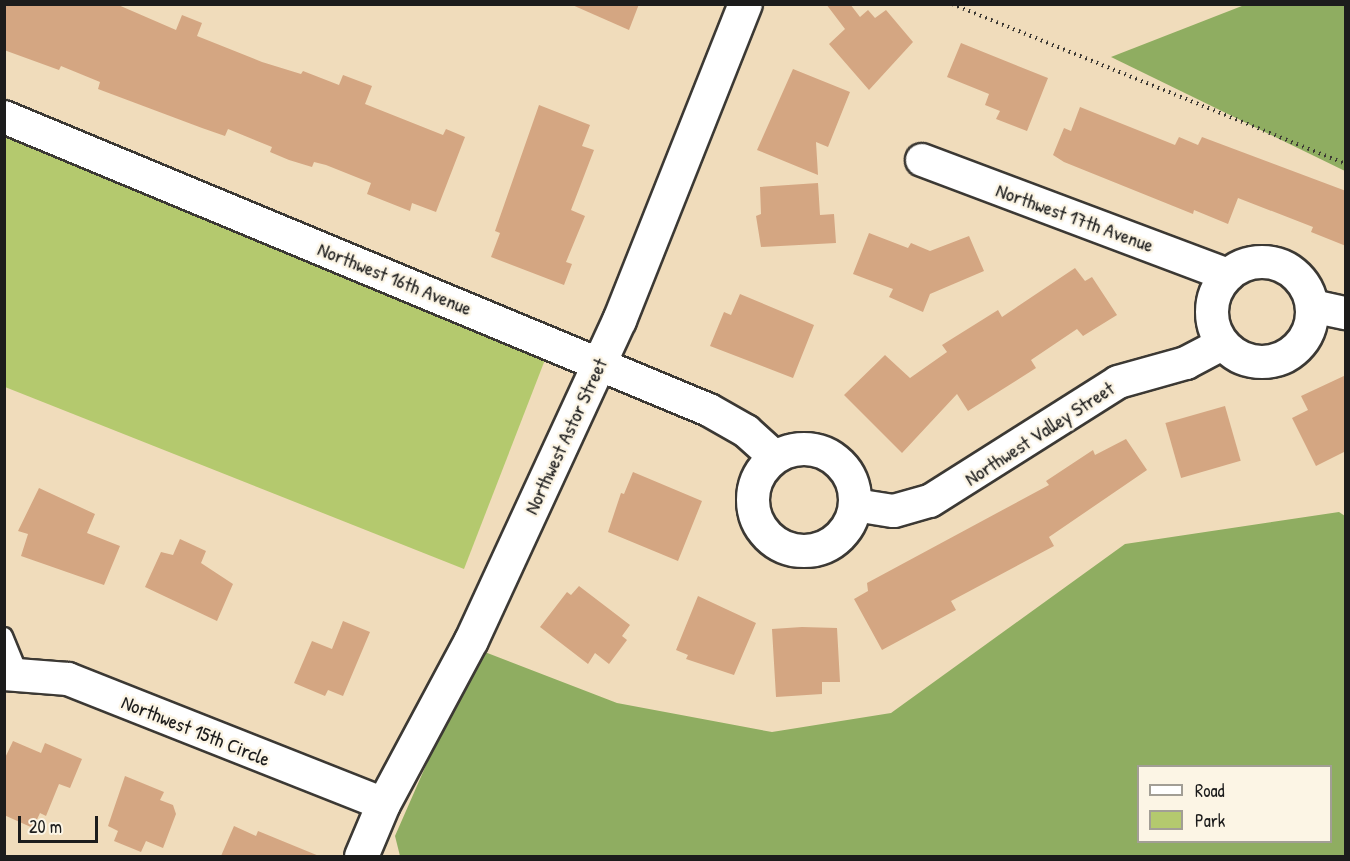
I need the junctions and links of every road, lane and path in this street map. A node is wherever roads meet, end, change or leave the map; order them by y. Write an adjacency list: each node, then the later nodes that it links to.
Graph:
1 (745, 4): 10 (street, Northwest Astor Street)
2 (952, 4): 5 (path)
3 (4, 117): 10 (street, Northwest 16th Avenue)
4 (922, 160): 6 (street, Northwest 17th Avenue)
5 (1346, 164)
6 (1228, 274): 7 (street); 9 (street)
7 (1312, 306): 8 (street); 9 (street)
8 (1346, 313)
9 (1222, 344): 12 (street, Northwest Valley Street)
10 (599, 362): 11 (street, Northwest 16th Avenue); 15 (street, Northwest Astor Street)
11 (775, 457): 12 (street); 12 (street)
12 (855, 506)
13 (4, 636): 14 (lane)
14 (12, 674): 15 (street, Northwest 15th Circle)
15 (382, 804): 16 (street, Northwest Astor Street)
16 (361, 856)

